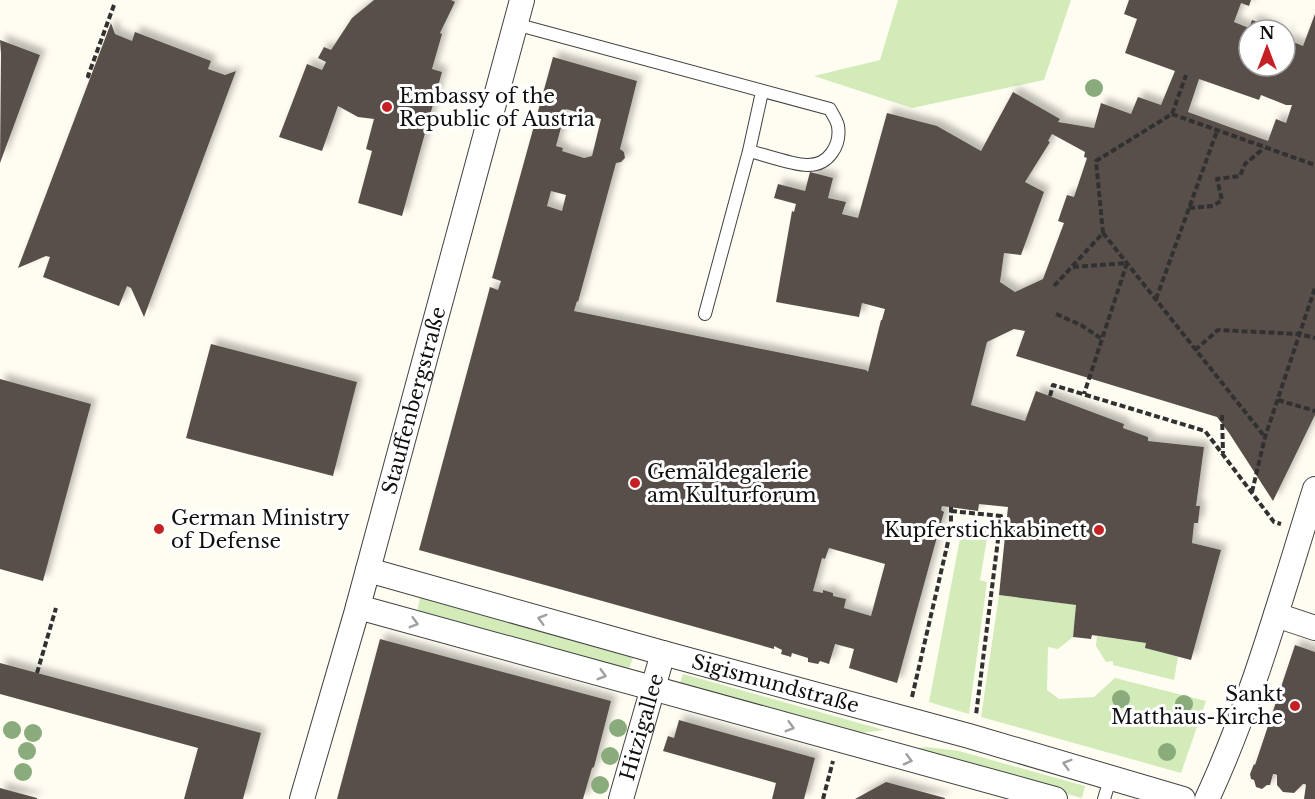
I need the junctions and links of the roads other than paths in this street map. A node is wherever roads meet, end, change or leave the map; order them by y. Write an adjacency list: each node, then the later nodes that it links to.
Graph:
1 (522, 0): 2 (street, Stauffenbergstraße)
2 (515, 24): 3 (lane); 7 (street, Stauffenbergstraße)
3 (762, 92): 4 (lane); 4 (lane)
4 (749, 151): 5 (lane)
5 (705, 314)
6 (1315, 489): 9 (street)
7 (368, 570): 8 (street, Stauffenbergstraße); 11 (street, Sigismundstraße, one-way to 7)
8 (358, 607): 12 (street, Sigismundstraße, one-way to 12); 14 (street, Stauffenbergstraße)
9 (1276, 615): 10 (street); 18 (street)
10 (1315, 628)
11 (663, 653): 12 (street, Hitzigallee); 13 (street, Sigismundstraße, one-way to 11)
12 (652, 689): 15 (street, Hitzigallee); 16 (street, Sigismundstraße, one-way to 16)
13 (1107, 788): 17 (street, Sigismundstraße)
14 (302, 799)
15 (621, 799)
16 (1055, 799)
17 (1183, 799)
18 (1207, 799)

